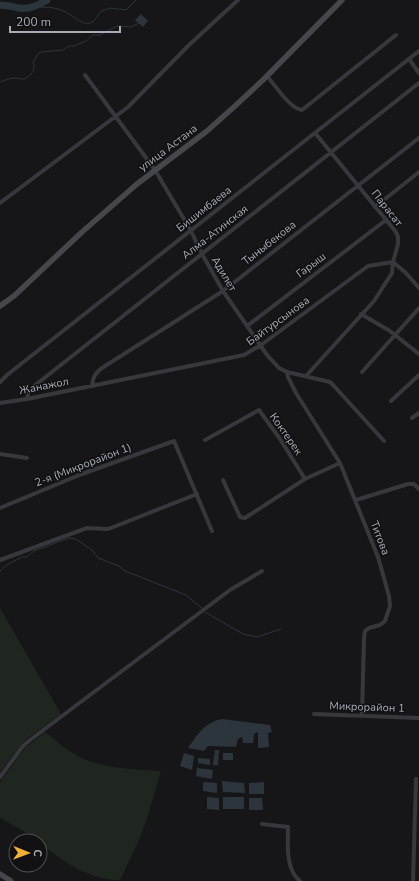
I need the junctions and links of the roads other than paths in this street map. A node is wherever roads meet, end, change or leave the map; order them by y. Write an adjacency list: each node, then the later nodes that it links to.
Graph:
1 (238, 0): 10 (street)
2 (342, 0): 8 (main road, улица Астана)
3 (396, 35): 8 (street)
4 (419, 51): 5 (street, Бишимбаева)
5 (409, 59): 6 (street); 11 (street, Бишимбаева)
6 (419, 73)
7 (84, 75): 10 (street, Адилет)
8 (267, 76): 14 (main road, улица Астана)
9 (419, 83): 13 (street, Алма-Атинская)
10 (117, 117): 14 (street, Адилет); 17 (street)
11 (315, 132): 13 (street, Парасат); 20 (street, Бишимбаева)
12 (419, 138): 16 (street, Тыныбекова)
13 (331, 153): 16 (street, Парасат); 21 (street, Алма-Атинская)
14 (155, 170): 20 (street, Адилет); 25 (main road, улица Астана)
15 (419, 172): 18 (street)
16 (358, 185): 18 (street, Парасат); 24 (street, Тыныбекова)
17 (0, 203)
18 (375, 207): 19 (street, Парасат)
19 (386, 220): 22 (street, Парасат); 28 (street, Гарыш)
20 (191, 231): 21 (street, Адилет); 36 (street, Бишимбаева)
21 (202, 254): 24 (street, Адилет); 38 (street, Алма-Атинская)
22 (393, 262): 23 (street); 27 (street, Парасат); 30 (street, Байтурсынова)
23 (419, 288)
24 (223, 291): 28 (street, Адилет); 37 (street, Тыныбекова)
25 (0, 306)
26 (419, 308): 29 (street)
27 (361, 314): 29 (street); 35 (street, Парасат)
28 (247, 326): 30 (street, Адилет)
29 (395, 335): 31 (street); 33 (street)
30 (261, 345): 32 (street, Адилет); 37 (street, Байтурсынова)
31 (419, 354)
32 (287, 372): 35 (street, Адилет); 47 (street, Титова)
33 (362, 372)
34 (419, 375): 39 (street)
35 (306, 376): 44 (street, Адилет)
36 (0, 382)
37 (92, 386): 38 (street, Жанажол)
38 (27, 399): 40 (street, Жанажол)
39 (391, 401)
40 (0, 403)
41 (419, 413): 42 (street)
42 (412, 418)
43 (205, 440): 48 (street, Коктерек)
44 (384, 441)
45 (0, 454): 46 (street)
46 (27, 458)
47 (340, 463): 48 (street); 52 (street, Титова)
48 (305, 479): 49 (street)
49 (223, 480)
50 (419, 489): 52 (street)
51 (197, 494): 53 (street, 2-я (Микрорайон 1)); 54 (street); 55 (street)
52 (356, 500): 58 (street, Титова)
53 (0, 508)
54 (212, 531)
55 (0, 560)
56 (262, 572): 60 (street)
57 (314, 714): 58 (street, Микрорайон 1)
58 (362, 715): 59 (street, Микрорайон 1)
59 (419, 718)
60 (0, 777)
61 (416, 778): 66 (street)
62 (262, 824): 65 (street)
63 (0, 874): 64 (main road)
64 (11, 881)
65 (300, 881)
66 (413, 881)

